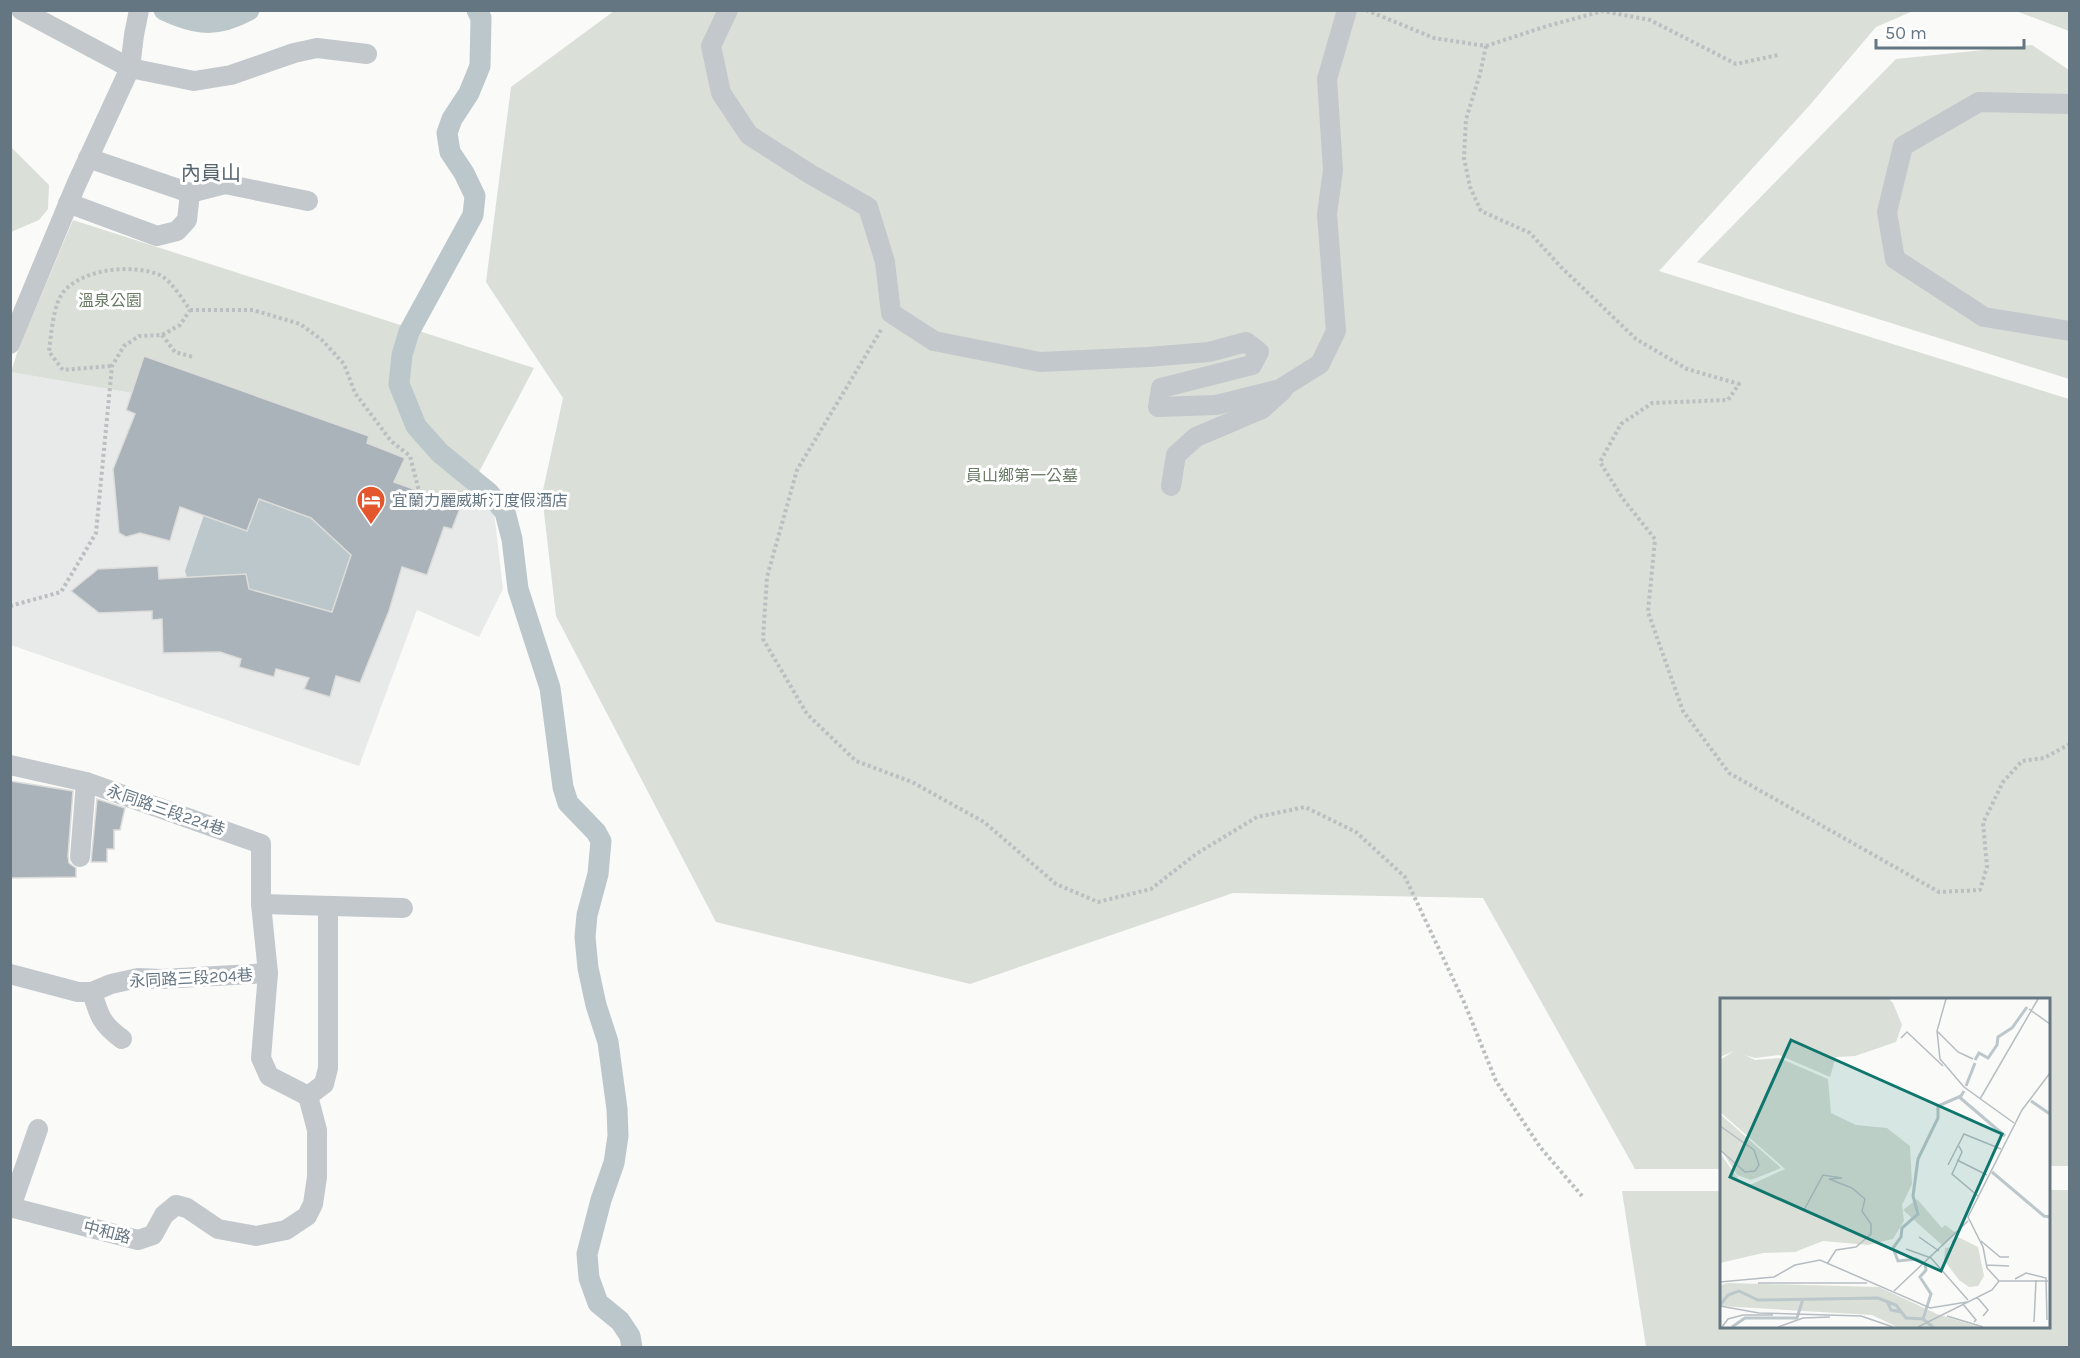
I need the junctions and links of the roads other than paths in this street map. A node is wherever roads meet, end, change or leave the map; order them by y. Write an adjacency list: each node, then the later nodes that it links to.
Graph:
1 (21, 10): 6 (lane)
2 (139, 10): 6 (lane)
3 (728, 10): 14 (lane)
4 (1347, 10): 14 (lane)
5 (367, 54): 6 (lane)
6 (130, 68): 8 (lane)
7 (2070, 104): 12 (lane)
8 (88, 158): 9 (lane); 11 (lane)
9 (190, 193): 10 (lane); 11 (lane)
10 (308, 201)
11 (69, 203): 13 (lane)
12 (2070, 331)
13 (10, 344)
14 (1297, 378): 15 (lane)
15 (1171, 486)
16 (10, 765): 17 (lane, 永同路三段224巷)
17 (86, 782): 18 (lane); 19 (lane, 永同路三段224巷)
18 (80, 856)
19 (261, 904): 20 (lane); 22 (lane)
20 (328, 906): 21 (lane); 26 (lane)
21 (403, 908)
22 (268, 973): 24 (lane, 永同路三段204巷); 26 (lane)
23 (10, 974): 24 (lane, 永同路三段204巷)
24 (92, 992): 25 (lane)
25 (122, 1039)
26 (308, 1096): 28 (lane, 中和路)
27 (38, 1129): 28 (lane)
28 (11, 1207)

